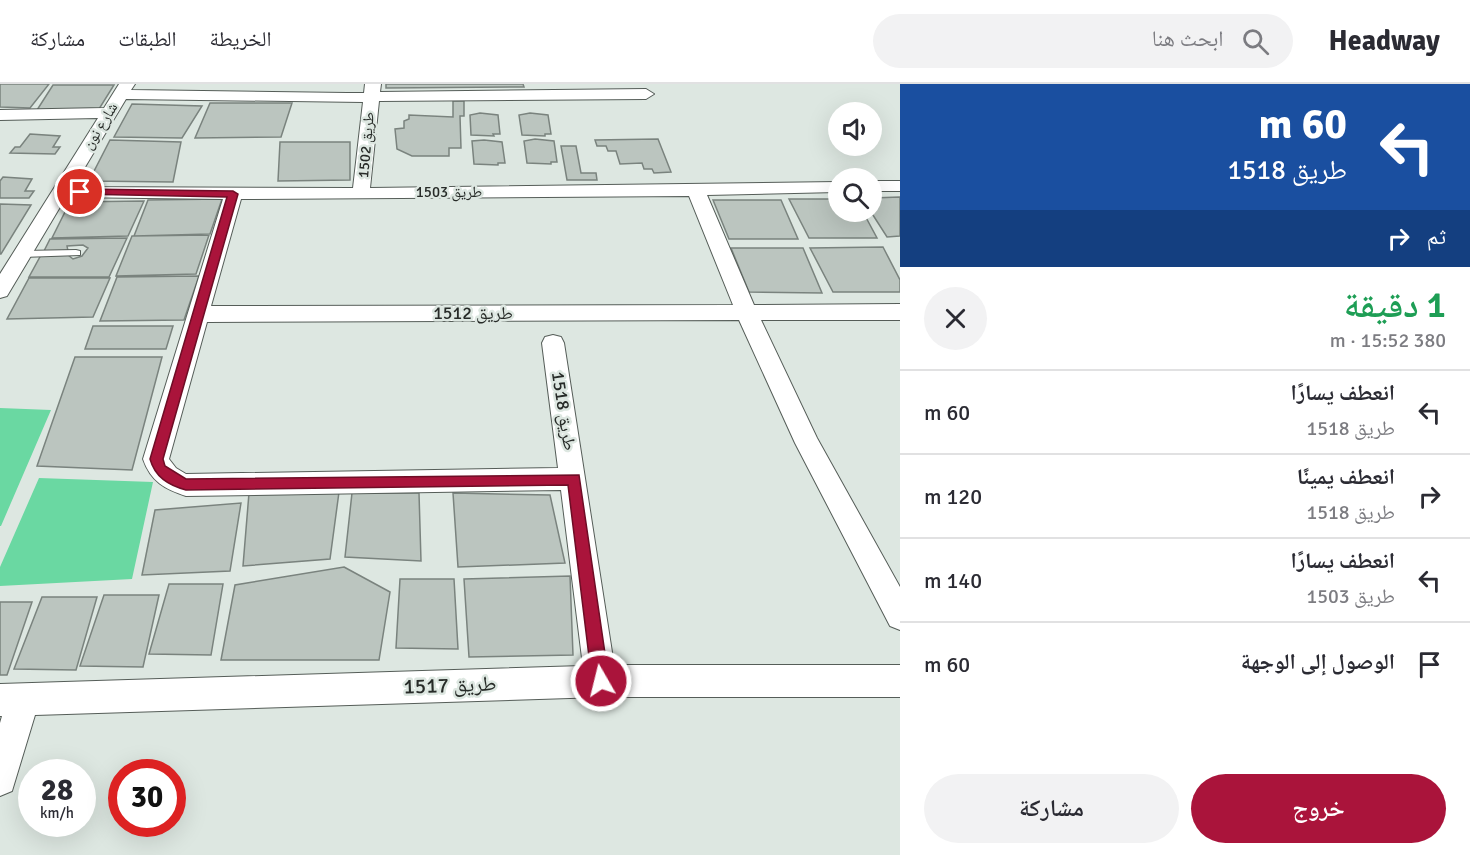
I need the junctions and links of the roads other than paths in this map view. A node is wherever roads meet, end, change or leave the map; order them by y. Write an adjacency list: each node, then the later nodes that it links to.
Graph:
1 (124, 89): 3 (street, طريق 1502); 5 (street, شارع نون)
2 (535, 89): 3 (street, طريق 1502); 4 (street, طريق 1502)
3 (371, 91): 12 (street, طريق 1502)
4 (646, 94)
5 (108, 113): 6 (street); 11 (street, شارع نون)
6 (0, 115)
7 (882, 186): 8 (street)
8 (900, 186)
9 (828, 187): 10 (street, طريق 1503)
10 (696, 191): 12 (street, طريق 1503); 18 (street)
11 (59, 192): 13 (street, طريق 1503); 15 (street, شارع نون)
12 (361, 193): 13 (street, طريق 1503)
13 (233, 194): 19 (street)
14 (76, 253): 15 (lane)
15 (22, 254): 16 (street, شارع نون)
16 (0, 291)
17 (900, 312): 18 (street, طريق 1512)
18 (747, 313): 19 (street, طريق 1512); 22 (street)
19 (199, 314): 21 (street)
20 (553, 343): 21 (street, طريق 1518)
21 (574, 479): 23 (street, طريق 1518)
22 (900, 616)
23 (601, 681): 24 (street, طريق 1517); 25 (street, طريق 1517)
24 (900, 681)
25 (12, 699): 26 (street)
26 (0, 779)

